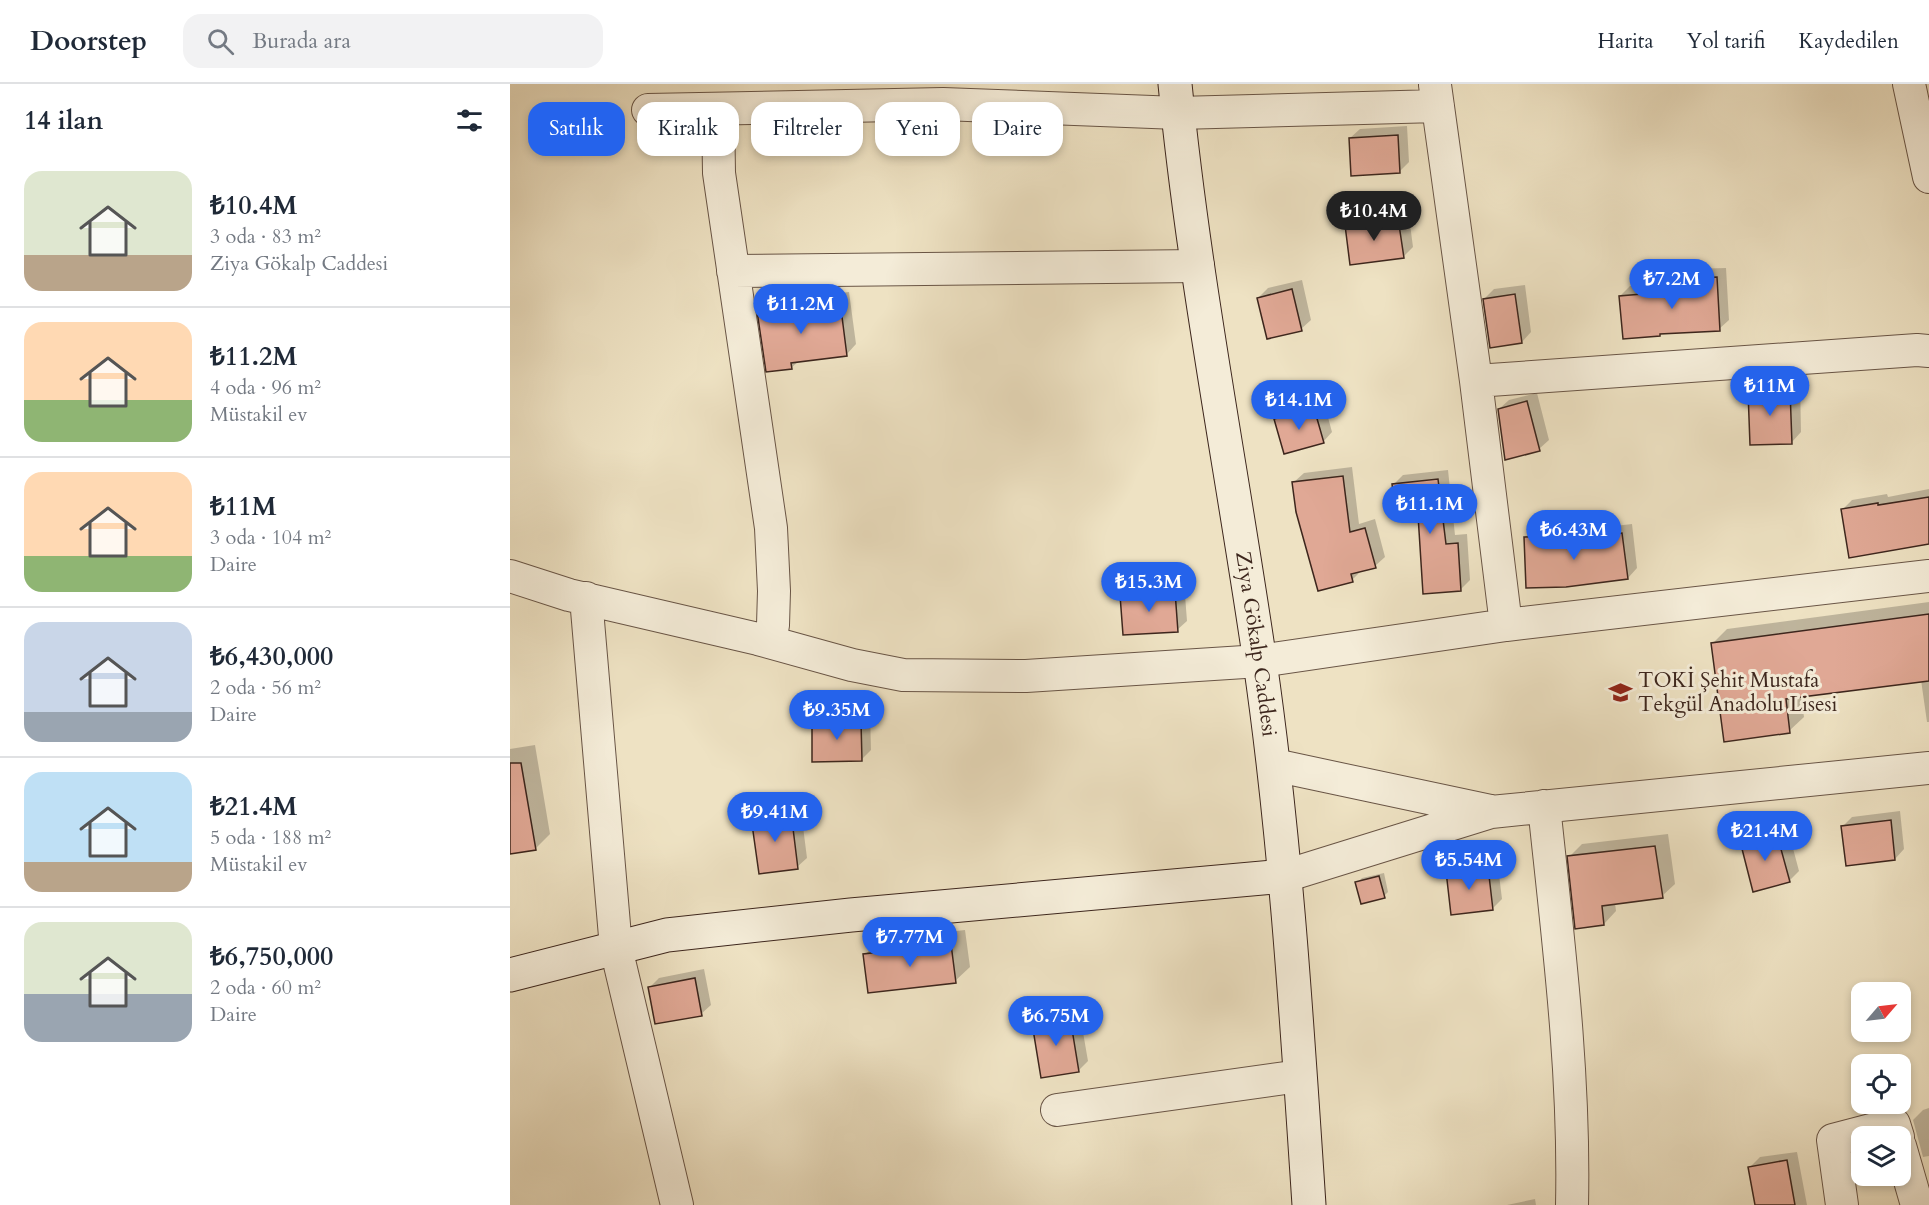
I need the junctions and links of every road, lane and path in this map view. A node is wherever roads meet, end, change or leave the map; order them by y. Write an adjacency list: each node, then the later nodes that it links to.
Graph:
1 (1909, 84): 7 (street)
2 (941, 94): 4 (street); 5 (street)
3 (1436, 95): 4 (street); 11 (street)
4 (1177, 99): 8 (street, Ziya Gökalp Caddesi)
5 (739, 108)
6 (718, 156): 9 (street)
7 (1929, 177)
8 (1198, 266): 9 (street); 17 (street, Ziya Gökalp Caddesi)
9 (733, 271): 16 (street)
10 (1929, 351): 11 (street)
11 (1476, 381): 15 (street)
12 (510, 576): 14 (street)
13 (1929, 576): 15 (street)
14 (586, 598): 16 (street); 23 (street)
15 (1506, 625): 17 (street)
16 (770, 642): 17 (street)
17 (1260, 661): 18 (street, Ziya Gökalp Caddesi)
18 (1274, 765): 21 (street); 22 (street, Ziya Gökalp Caddesi)
19 (1929, 768): 20 (street)
20 (1544, 806): 21 (street); 31 (street)
21 (1491, 812): 22 (street)
22 (1286, 876): 23 (street); 25 (street, Ziya Gökalp Caddesi)
23 (616, 948): 24 (street); 29 (street)
24 (510, 975)
25 (1300, 1076): 26 (street); 30 (street, Ziya Gökalp Caddesi)
26 (1057, 1110)
27 (1851, 1135): 32 (street)
28 (1911, 1184): 33 (street)
29 (677, 1205)
30 (1309, 1205)
31 (1572, 1205)
32 (1842, 1205)
33 (1917, 1205)

